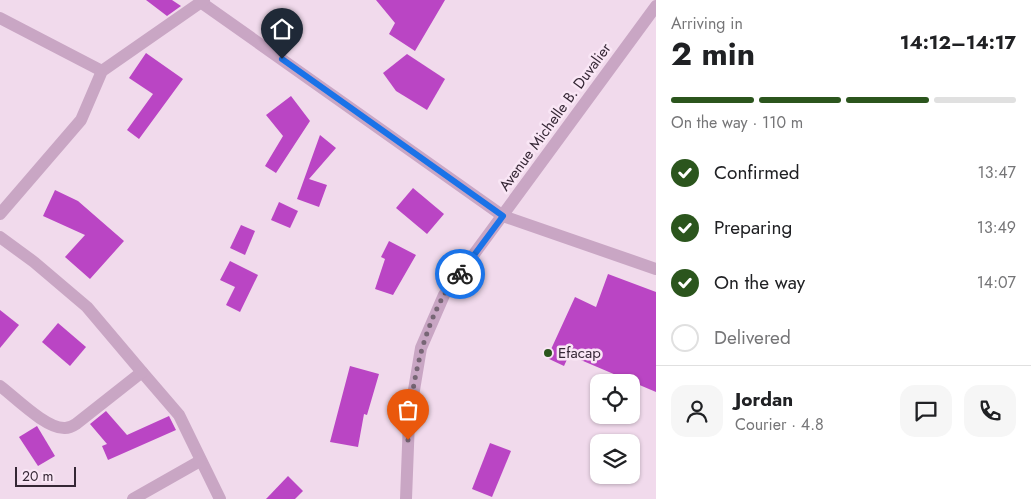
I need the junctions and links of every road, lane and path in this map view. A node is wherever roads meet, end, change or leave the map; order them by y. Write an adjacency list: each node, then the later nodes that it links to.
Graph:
1 (203, 1): 4 (street); 6 (street)
2 (656, 6): 6 (street, Avenue Michelle B. Duvalier)
3 (0, 18): 4 (street)
4 (102, 71): 5 (street)
5 (0, 214)
6 (503, 216): 8 (street); 14 (street, Avenue Michelle B. Duvalier)
7 (0, 237): 9 (street)
8 (656, 269)
9 (142, 372): 10 (street); 11 (street)
10 (0, 386)
11 (200, 461): 12 (street); 13 (street)
12 (133, 499)
13 (220, 499)
14 (406, 499)

